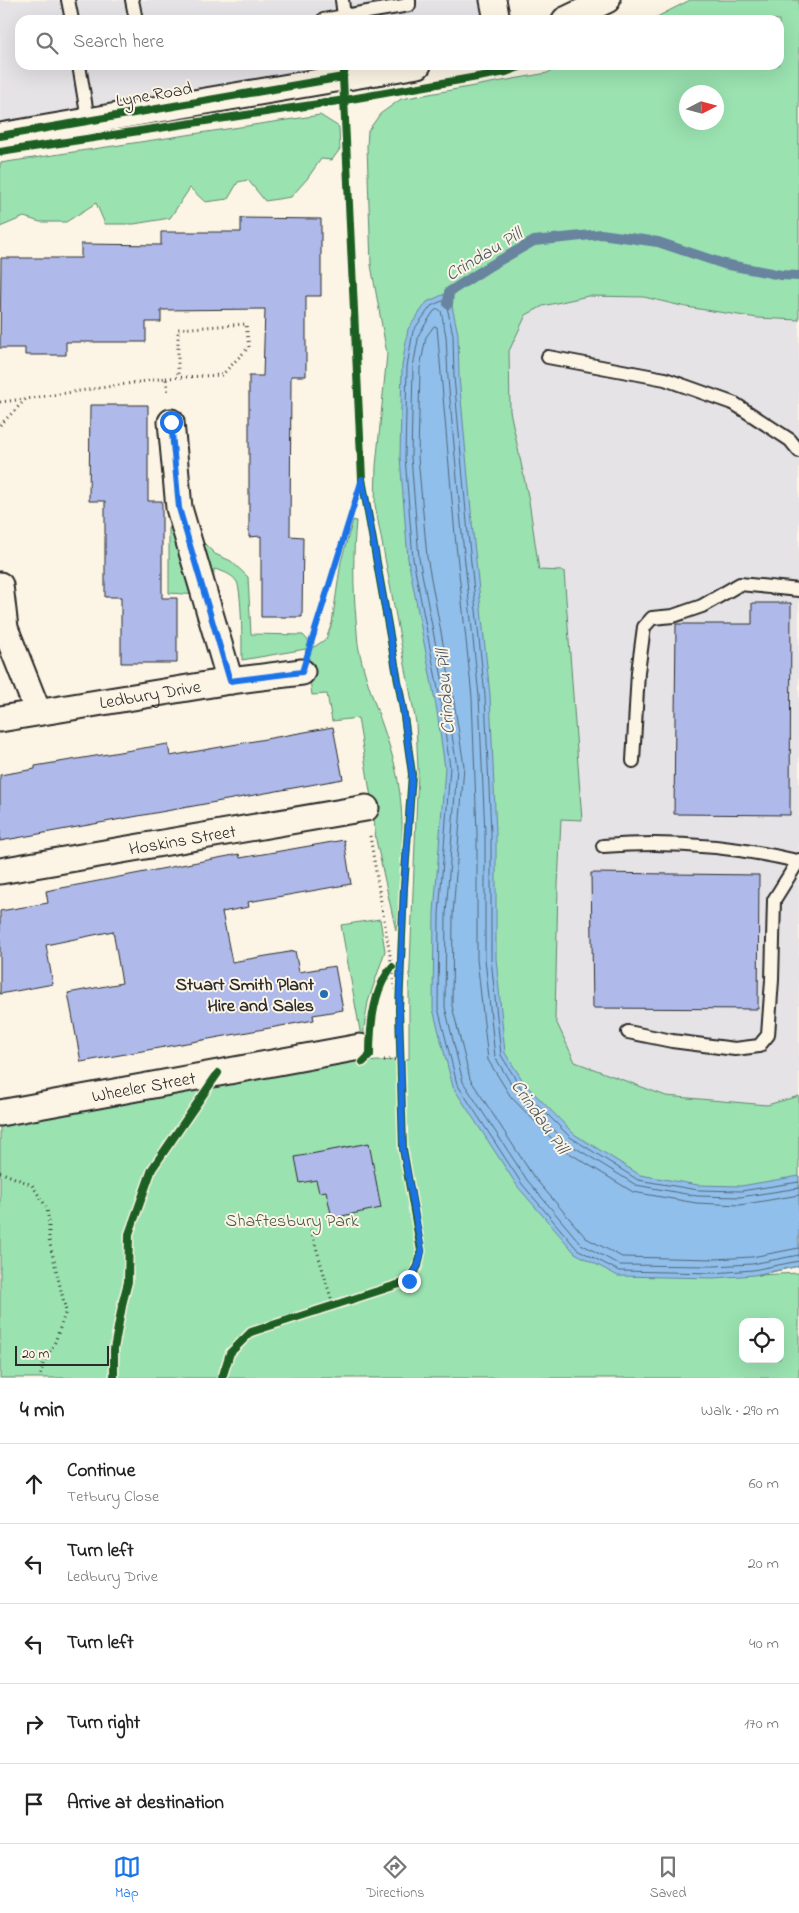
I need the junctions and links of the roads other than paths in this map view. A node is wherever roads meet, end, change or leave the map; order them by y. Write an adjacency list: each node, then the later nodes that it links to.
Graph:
1 (68, 0): 7 (lane)
2 (132, 0): 8 (lane)
3 (342, 0): 9 (lane)
4 (409, 0): 10 (lane)
5 (494, 0): 11 (street)
6 (606, 0): 12 (street)
7 (71, 15)
8 (135, 15)
9 (344, 15)
10 (350, 15)
11 (496, 15)
12 (575, 15)
13 (80, 70): 15 (lane)
14 (388, 70): 15 (street, Lyne Road)
15 (88, 120): 16 (street, Lyne Road)
16 (0, 136)
17 (548, 357): 19 (lane)
18 (171, 422): 23 (street)
19 (799, 451)
20 (0, 585): 24 (street)
21 (799, 590): 26 (lane)
22 (302, 672): 23 (street, Ledbury Drive)
23 (230, 681): 24 (street, Ledbury Drive)
24 (38, 712): 25 (street, Ledbury Drive)
25 (0, 719)
26 (633, 761)
27 (366, 808): 30 (street, Hoskins Street)
28 (603, 846): 29 (lane)
29 (798, 861): 31 (lane)
30 (0, 871)
31 (628, 1032)
32 (360, 1047): 33 (street, Wheeler Street)
33 (0, 1113)

